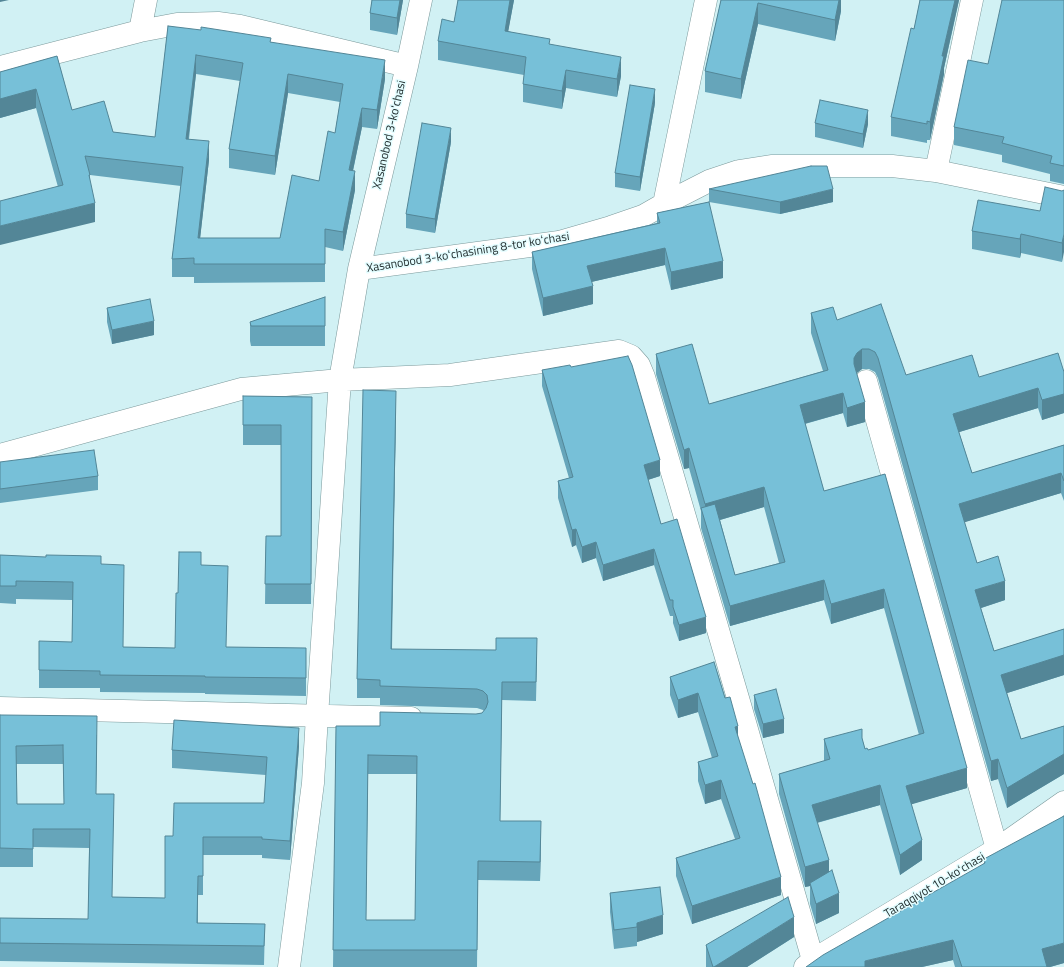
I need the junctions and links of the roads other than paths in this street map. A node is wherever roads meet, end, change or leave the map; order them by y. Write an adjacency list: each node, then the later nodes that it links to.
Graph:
1 (146, 0): 5 (street)
2 (421, 0): 6 (street, Xasanobod 3-koʻchasi)
3 (706, 0): 10 (street)
4 (972, 0): 8 (street)
5 (140, 31): 6 (street); 7 (street)
6 (407, 66): 11 (street, Xasanobod 3-koʻchasi)
7 (0, 67)
8 (936, 171): 9 (street, Xasanobod 3-koʻchasining 8-tor koʻchasi); 10 (street, Xasanobod 3-koʻchasining 8-tor koʻchasi)
9 (1064, 197)
10 (664, 204): 11 (street, Xasanobod 3-koʻchasining 8-tor koʻchasi)
11 (359, 269): 12 (street, Xasanobod 3-koʻchasi)
12 (340, 380): 14 (street); 16 (street, Xasanobod 3-koʻchasi); 20 (street)
13 (866, 381): 19 (street)
14 (0, 455)
15 (0, 708): 16 (street)
16 (317, 716): 17 (street); 21 (street, Xasanobod 3-koʻchasi)
17 (428, 718)
18 (1064, 802): 19 (street, Taraqqiyot 10-koʻchasi)
19 (997, 849): 20 (street, Taraqqiyot 10-koʻchasi)
20 (809, 964)
21 (289, 967)

